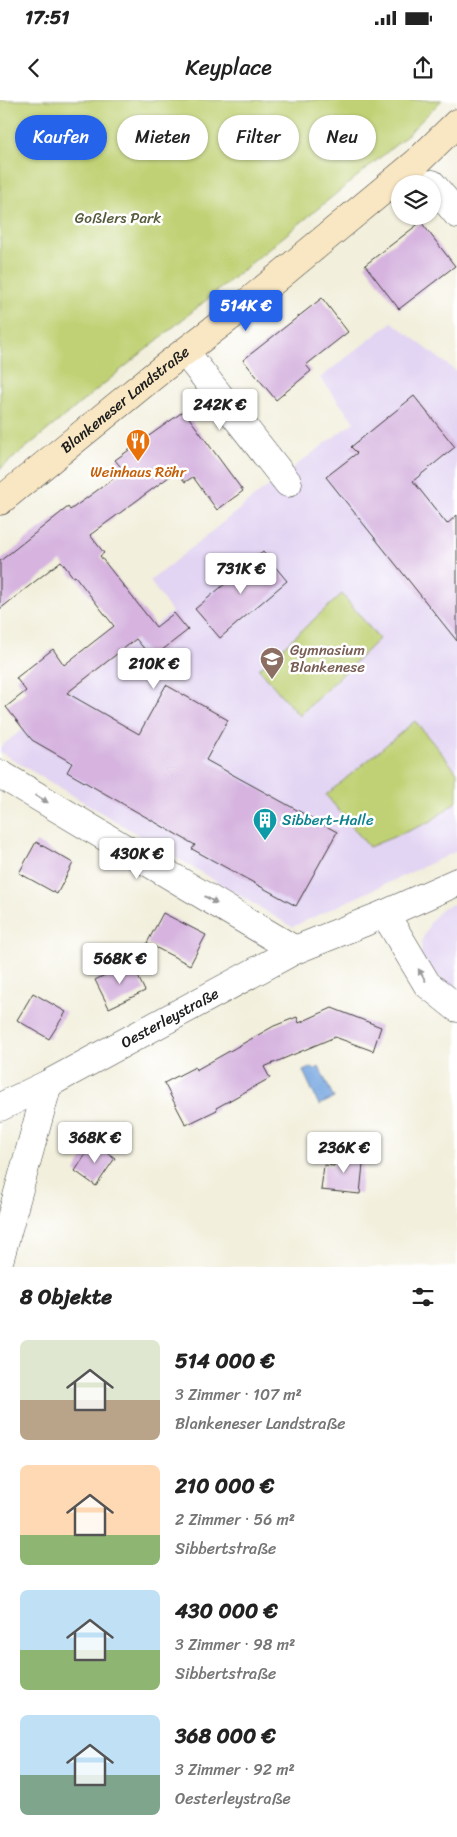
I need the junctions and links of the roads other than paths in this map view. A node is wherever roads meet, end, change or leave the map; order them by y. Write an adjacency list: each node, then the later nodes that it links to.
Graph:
1 (457, 123): 2 (main road, Blankeneser Landstraße)
2 (428, 175)
3 (441, 194): 5 (street)
4 (391, 203): 6 (main road, Blankeneser Landstraße)
5 (457, 214)
6 (185, 352): 7 (street); 8 (main road, Blankeneser Landstraße)
7 (288, 484)
8 (0, 501)
9 (0, 774): 12 (street, one-way to 12)
10 (457, 882): 11 (street, Oesterleystraße)
11 (385, 914): 12 (street, Oesterleystraße); 13 (street, one-way to 11)
12 (295, 950): 14 (street, Oesterleystraße)
13 (457, 1008)
14 (48, 1084): 15 (street, Oesterleystraße); 16 (street)
15 (0, 1107)
16 (0, 1258)

